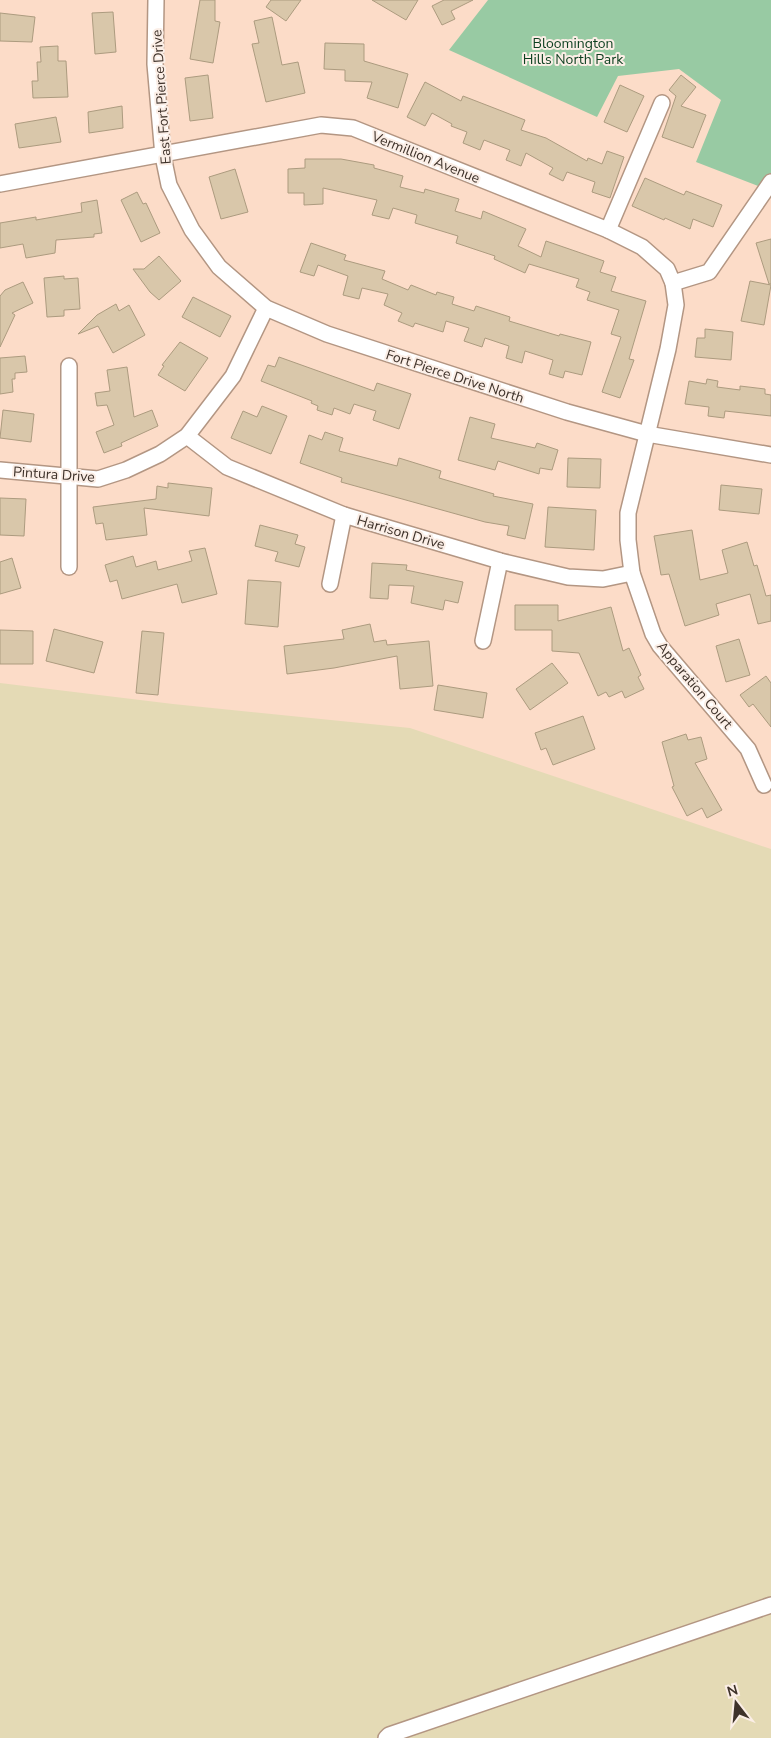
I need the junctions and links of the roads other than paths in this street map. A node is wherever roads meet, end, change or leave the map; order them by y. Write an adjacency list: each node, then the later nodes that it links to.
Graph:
1 (156, 0): 3 (street, East Fort Pierce Drive)
2 (662, 103): 6 (street)
3 (163, 156): 5 (street, Vermillion Avenue); 6 (street, Vermillion Avenue); 8 (street, East Fort Pierce Drive)
4 (771, 182): 7 (street)
5 (0, 184)
6 (608, 230): 7 (street, Vermillion Avenue)
7 (673, 283): 10 (street, Vermillion Avenue)
8 (266, 308): 10 (street, Fort Pierce Drive North); 11 (street, Pintura Drive)
9 (69, 366): 14 (street)
10 (648, 434): 12 (street, Fort Pierce Drive North); 18 (street, Apparation Court)
11 (187, 436): 14 (street, Pintura Drive); 15 (street, Harrison Drive)
12 (771, 455)
13 (0, 470): 14 (street, Pintura Drive)
14 (69, 475): 17 (street)
15 (344, 516): 16 (street, Harrison Drive); 19 (street)
16 (500, 561): 18 (street, Harrison Drive); 20 (street)
17 (69, 567)
18 (632, 573): 21 (street, Apparation Court)
19 (330, 584)
20 (483, 641)
21 (764, 785)
22 (771, 1605): 23 (street)
23 (386, 1738)

